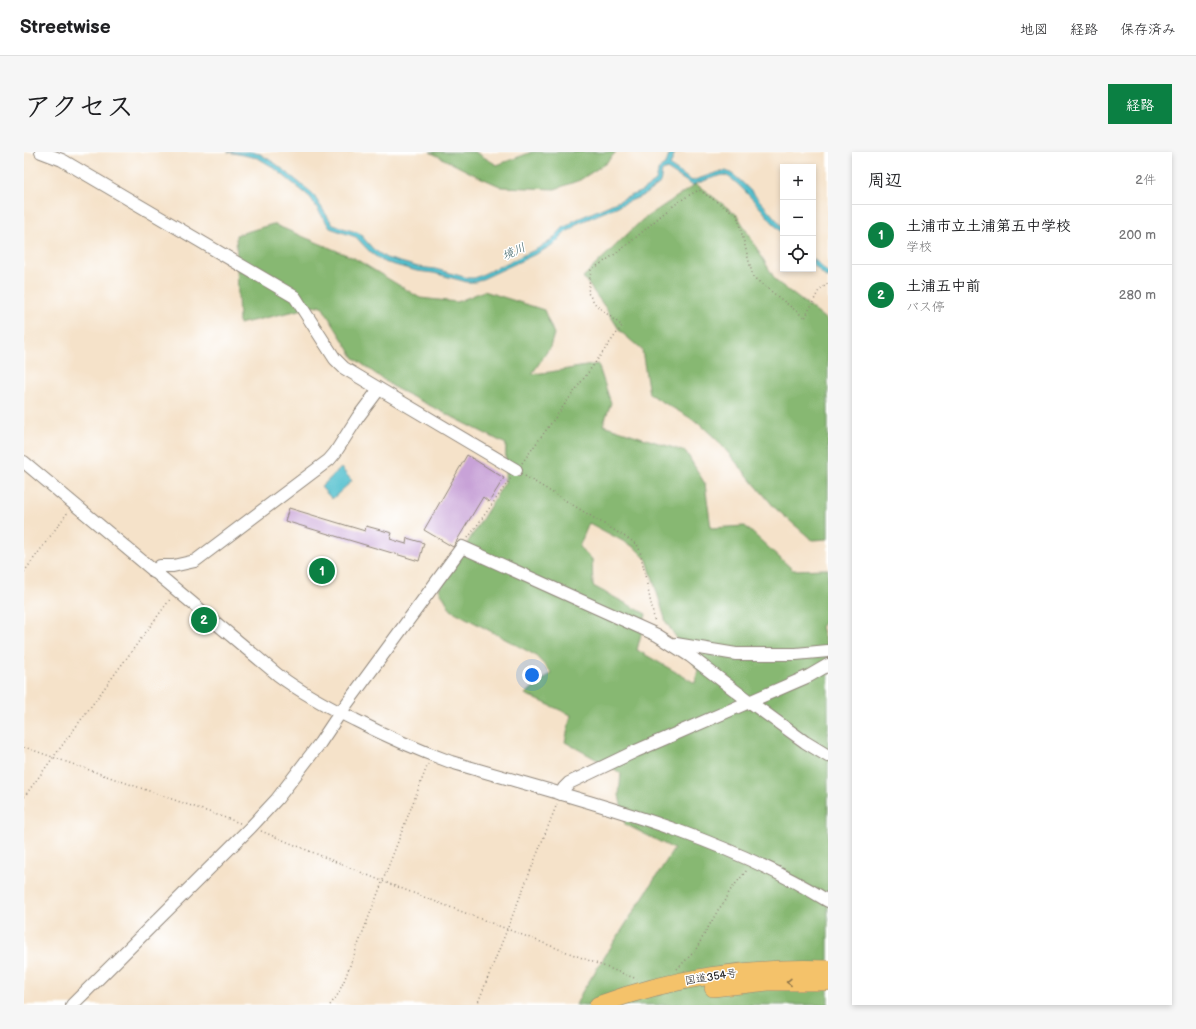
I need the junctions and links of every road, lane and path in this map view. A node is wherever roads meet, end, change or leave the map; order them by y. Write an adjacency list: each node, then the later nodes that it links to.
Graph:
1 (41, 152): 3 (street)
2 (828, 283): 5 (path)
3 (379, 389): 5 (street); 9 (street)
4 (24, 462): 6 (street)
5 (516, 470): 7 (path); 11 (path)
6 (74, 504): 8 (path); 9 (street)
7 (462, 546): 11 (street); 16 (street)
8 (24, 572)
9 (154, 572): 10 (street)
10 (177, 590): 16 (street); 20 (path)
11 (657, 635): 12 (street)
12 (670, 643): 13 (street); 15 (street)
13 (828, 651)
14 (828, 665): 15 (street)
15 (750, 702): 19 (street); 21 (street)
16 (340, 713): 18 (street); 23 (street)
17 (24, 747): 20 (path)
18 (431, 755): 21 (street); 25 (path)
19 (828, 756)
20 (54, 757): 22 (path); 23 (path)
21 (561, 794): 24 (street); 27 (path)
22 (24, 797)
23 (251, 827): 25 (path); 32 (street)
24 (753, 862): 26 (street); 29 (path)
25 (382, 881): 27 (path); 33 (path)
26 (828, 901)
27 (507, 929): 30 (path); 34 (path)
28 (828, 969): 35 (highway, 国道354号)
29 (676, 970)
30 (637, 979)
31 (828, 982): 36 (highway, 国道354号, one-way to 36)
32 (72, 1005)
33 (330, 1005)
34 (477, 1005)
35 (598, 1005)
36 (635, 1005)

